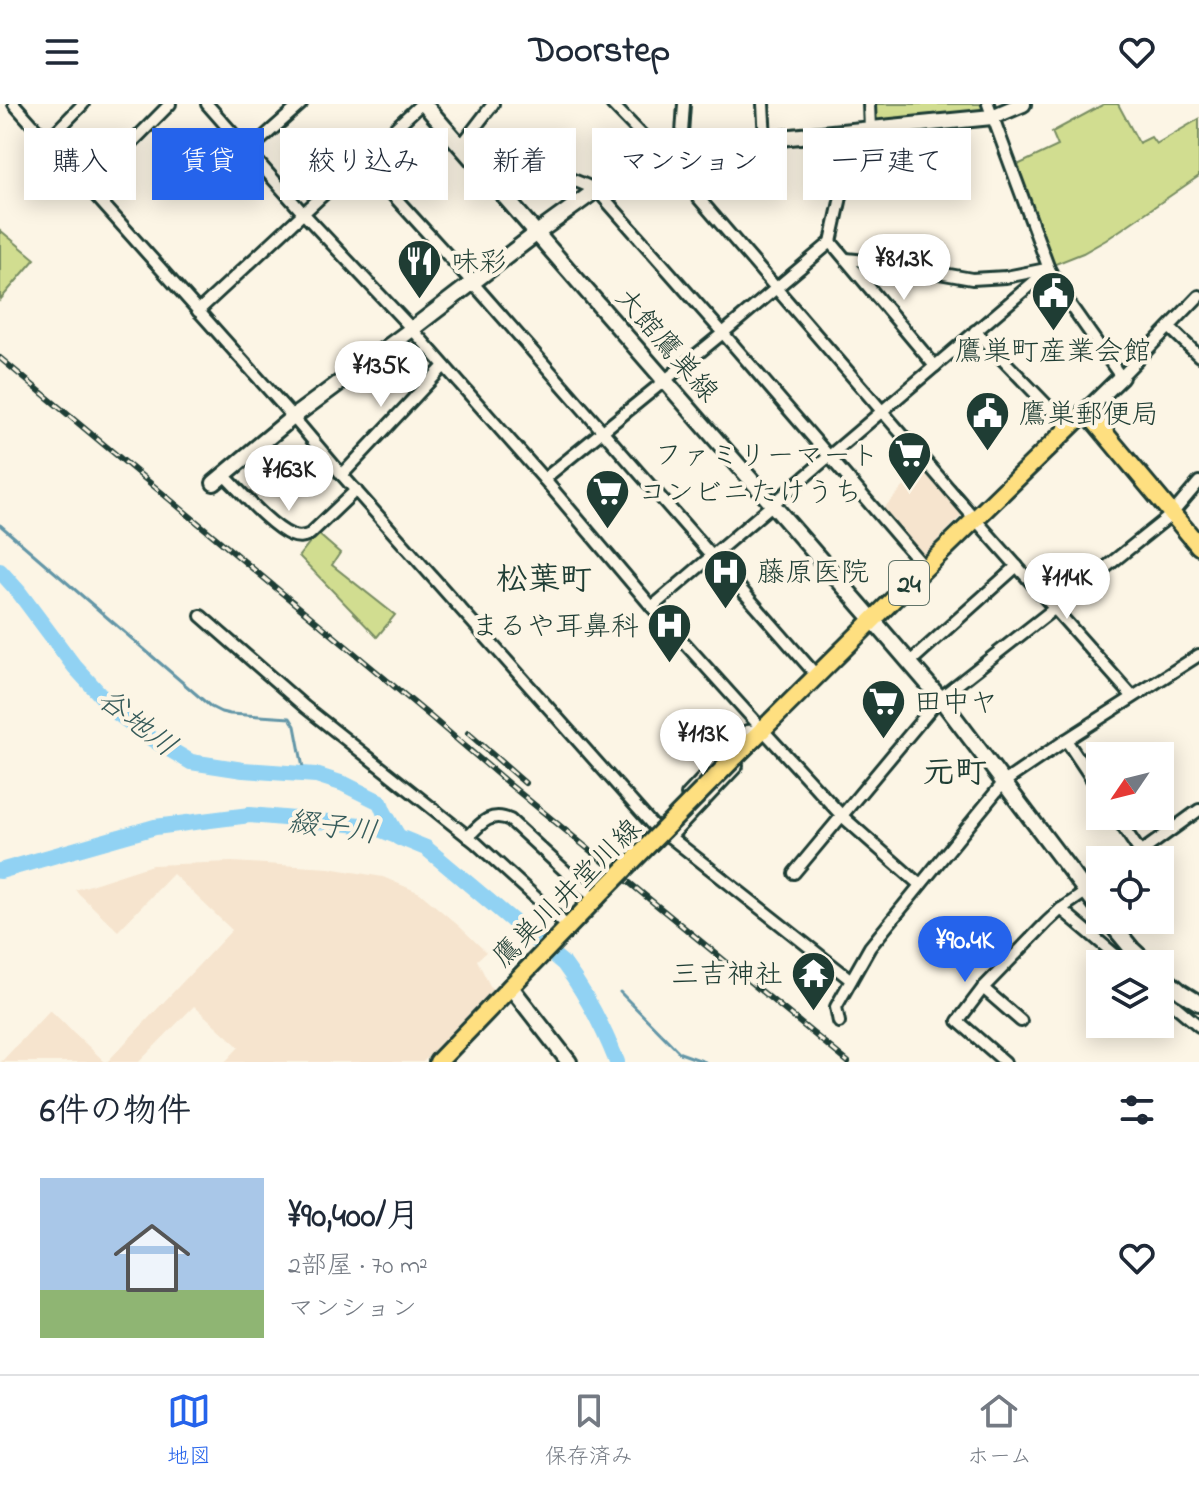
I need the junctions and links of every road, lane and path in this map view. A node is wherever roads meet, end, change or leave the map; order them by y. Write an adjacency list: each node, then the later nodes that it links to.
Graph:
1 (14, 104): 14 (street)
2 (83, 104): 15 (street)
3 (170, 104): 24 (street)
4 (207, 104): 16 (street)
5 (301, 104): 23 (street)
6 (422, 104): 17 (street); 25 (street, 大館鷹巣線)
7 (493, 104): 25 (street)
8 (612, 104): 18 (street)
9 (684, 104): 19 (street)
10 (763, 104): 20 (street)
11 (869, 104): 21 (street)
12 (1023, 104): 13 (street)
13 (990, 110): 22 (street); 39 (street)
14 (35, 128)
15 (60, 128)
16 (228, 128)
17 (396, 128)
18 (635, 128)
19 (682, 128)
20 (764, 128)
21 (870, 128)
22 (876, 128)
23 (264, 137)
24 (136, 138)
25 (460, 147): 27 (street); 36 (street, 大館鷹巣線)
26 (264, 169): 35 (street)
27 (592, 188)
28 (592, 194): 36 (street)
29 (100, 200): 43 (street)
30 (317, 200): 35 (street)
31 (397, 200): 40 (street)
32 (606, 200): 47 (street)
33 (701, 200): 41 (street)
34 (840, 200): 37 (street)
35 (303, 213): 43 (street); 45 (street)
36 (537, 233): 40 (street); 52 (street, 大館鷹巣線)
37 (831, 242): 38 (street); 41 (street)
38 (846, 259): 39 (street); 50 (street)
39 (1049, 269): 46 (street); 51 (street)
40 (472, 282): 45 (street); 57 (street)
41 (777, 287): 47 (street); 53 (street)
42 (1199, 296): 44 (street)
43 (198, 311): 55 (street)
44 (1170, 328): 48 (street); 51 (street)
45 (412, 329): 49 (street); 55 (street)
46 (975, 331): 50 (street); 56 (street)
47 (723, 333): 52 (street); 58 (street)
48 (1199, 356)
49 (444, 366): 59 (street); 61 (street)
50 (935, 366): 53 (street)
51 (1121, 377): 54 (street)
52 (665, 381): 57 (street); 64 (street, 大館鷹巣線)
53 (883, 410): 58 (street); 66 (street)
54 (1086, 411): 56 (main road, 鷹巣川井堂川線 / 24); 65 (main road)
55 (293, 417): 59 (street); 60 (street)
56 (1069, 428): 66 (main road, 鷹巣川井堂川線 / 24)
57 (603, 432): 61 (street); 68 (street)
58 (830, 457): 64 (street); 70 (street)
59 (342, 475): 63 (street)
60 (219, 479): 63 (street)
61 (544, 479): 71 (street)
62 (1199, 482): 65 (street)
63 (356, 490): 86 (street)
64 (774, 504): 68 (street); 74 (street, 大館鷹巣線)
65 (1171, 515): 67 (main road); 72 (street)
66 (975, 519): 69 (street); 70 (main road, 鷹巣川井堂川線 / 24)
67 (1199, 546)
68 (711, 556): 71 (street); 77 (street)
69 (1017, 566): 72 (street); 76 (street)
70 (925, 568): 74 (main road, 鷹巣川井堂川線 / 24)
71 (652, 607): 80 (street)
72 (1055, 608): 78 (street); 79 (street)
73 (201, 616): 87 (street)
74 (873, 620): 76 (street, 大館鷹巣線); 77 (main road, 鷹巣川井堂川線 / 24)
75 (1199, 655): 78 (street)
76 (909, 663): 79 (street, 大館鷹巣線)
77 (817, 676): 80 (main road, 鷹巣川井堂川線 / 24)
78 (1132, 696): 81 (street)
79 (940, 698): 83 (street, 大館鷹巣線); 85 (street)
80 (762, 729): 85 (street); 86 (street); 88 (street); 93 (main road, 鷹巣川井堂川線 / 24, bridge)
81 (1066, 740): 82 (street); 83 (street)
82 (1086, 770)
83 (1004, 782): 91 (street); 92 (street, 大館鷹巣線)
84 (1198, 813): 89 (street)
85 (842, 816): 90 (street); 91 (street)
86 (656, 829): 88 (street)
87 (468, 837): 93 (street); 95 (street)
88 (670, 837): 99 (street)
89 (1149, 846)
90 (794, 873)
91 (920, 885): 99 (street)
92 (1086, 892): 94 (street)
93 (594, 895): 95 (main road, 鷹巣川井堂川線 / 24)
94 (1061, 909): 97 (street); 102 (street)
95 (566, 930): 100 (main road, 鷹巣川井堂川線 / 24)
96 (1120, 934): 98 (street)
97 (1109, 950)
98 (1133, 950)
99 (851, 980): 106 (street)
100 (510, 986): 108 (main road, 鷹巣川井堂川線 / 24); 109 (street)
101 (1174, 986): 103 (street)
102 (983, 988): 105 (street); 110 (street)
103 (1199, 1003)
104 (1174, 1005): 107 (street)
105 (1021, 1021)
106 (839, 1022)
107 (1199, 1026)
108 (438, 1062)
109 (569, 1062)
110 (1005, 1062)

